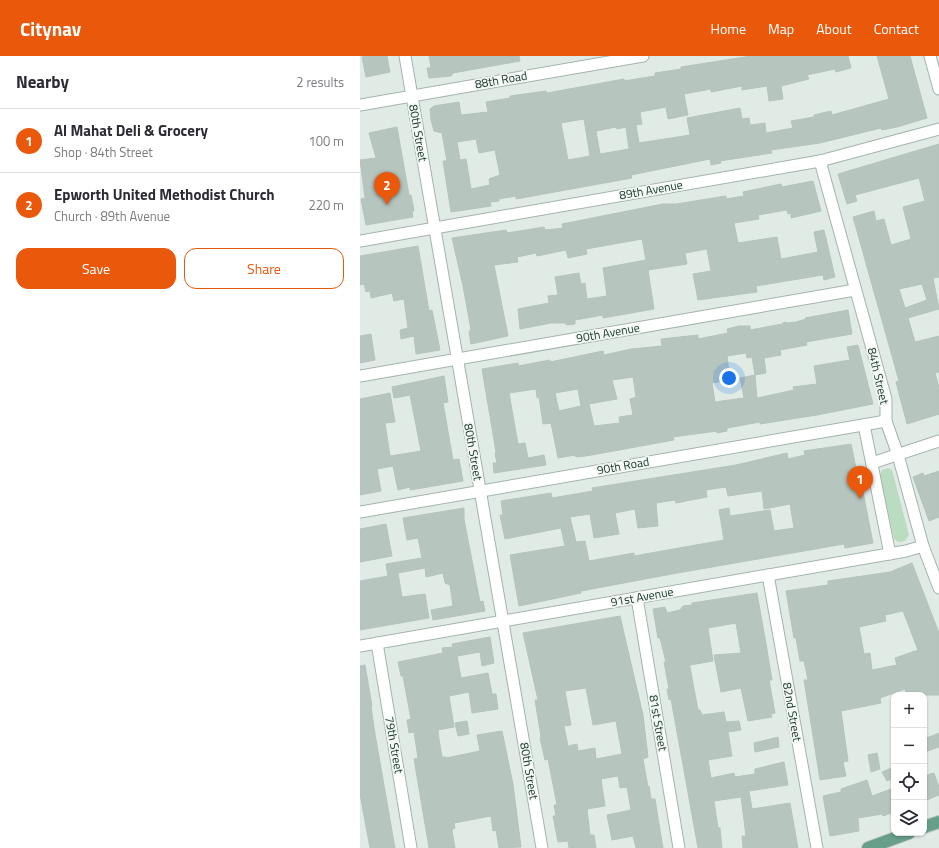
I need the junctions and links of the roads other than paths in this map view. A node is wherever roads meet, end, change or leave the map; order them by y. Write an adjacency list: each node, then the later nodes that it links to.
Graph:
1 (405, 56): 5 (street, 80th Street)
2 (643, 56): 5 (street, 88th Road)
3 (930, 56): 4 (street)
4 (939, 89)
5 (412, 96): 6 (street, 88th Road); 9 (street, 80th Street)
6 (360, 106)
7 (939, 129): 8 (street, 89th Avenue)
8 (820, 161): 9 (street, 89th Avenue); 11 (street, 84th Street)
9 (435, 228): 10 (street, 89th Avenue); 12 (street, 80th Street)
10 (360, 241)
11 (855, 290): 12 (street, 90th Avenue); 14 (street, 84th Street)
12 (458, 359): 13 (street, 90th Avenue); 19 (street, 80th Street)
13 (360, 376)
14 (886, 421): 15 (street, 90th Road); 17 (street, 84th Street)
15 (864, 425): 18 (street); 19 (street, 90th Road)
16 (939, 441): 17 (street)
17 (898, 455): 18 (street); 21 (street, 84th Street)
18 (872, 463): 22 (street)
19 (480, 491): 20 (street, 90th Road); 26 (street, 80th Street)
20 (360, 512)
21 (923, 546): 22 (street, 91st Avenue); 24 (street, 84th Street)
22 (890, 554): 23 (street, 91st Avenue)
23 (768, 575): 25 (street, 91st Avenue); 35 (street, 82nd Street)
24 (939, 588)
25 (637, 598): 26 (street, 91st Avenue); 34 (street, 81st Street)
26 (503, 621): 27 (street, 91st Avenue); 33 (street, 80th Street)
27 (376, 643): 28 (street, 91st Avenue); 32 (street, 79th Street)
28 (360, 646)
29 (939, 822): 30 (main road)
30 (927, 827)
31 (901, 836): 36 (main road)
32 (412, 848)
33 (542, 848)
34 (680, 848)
35 (817, 848)
36 (868, 848)

